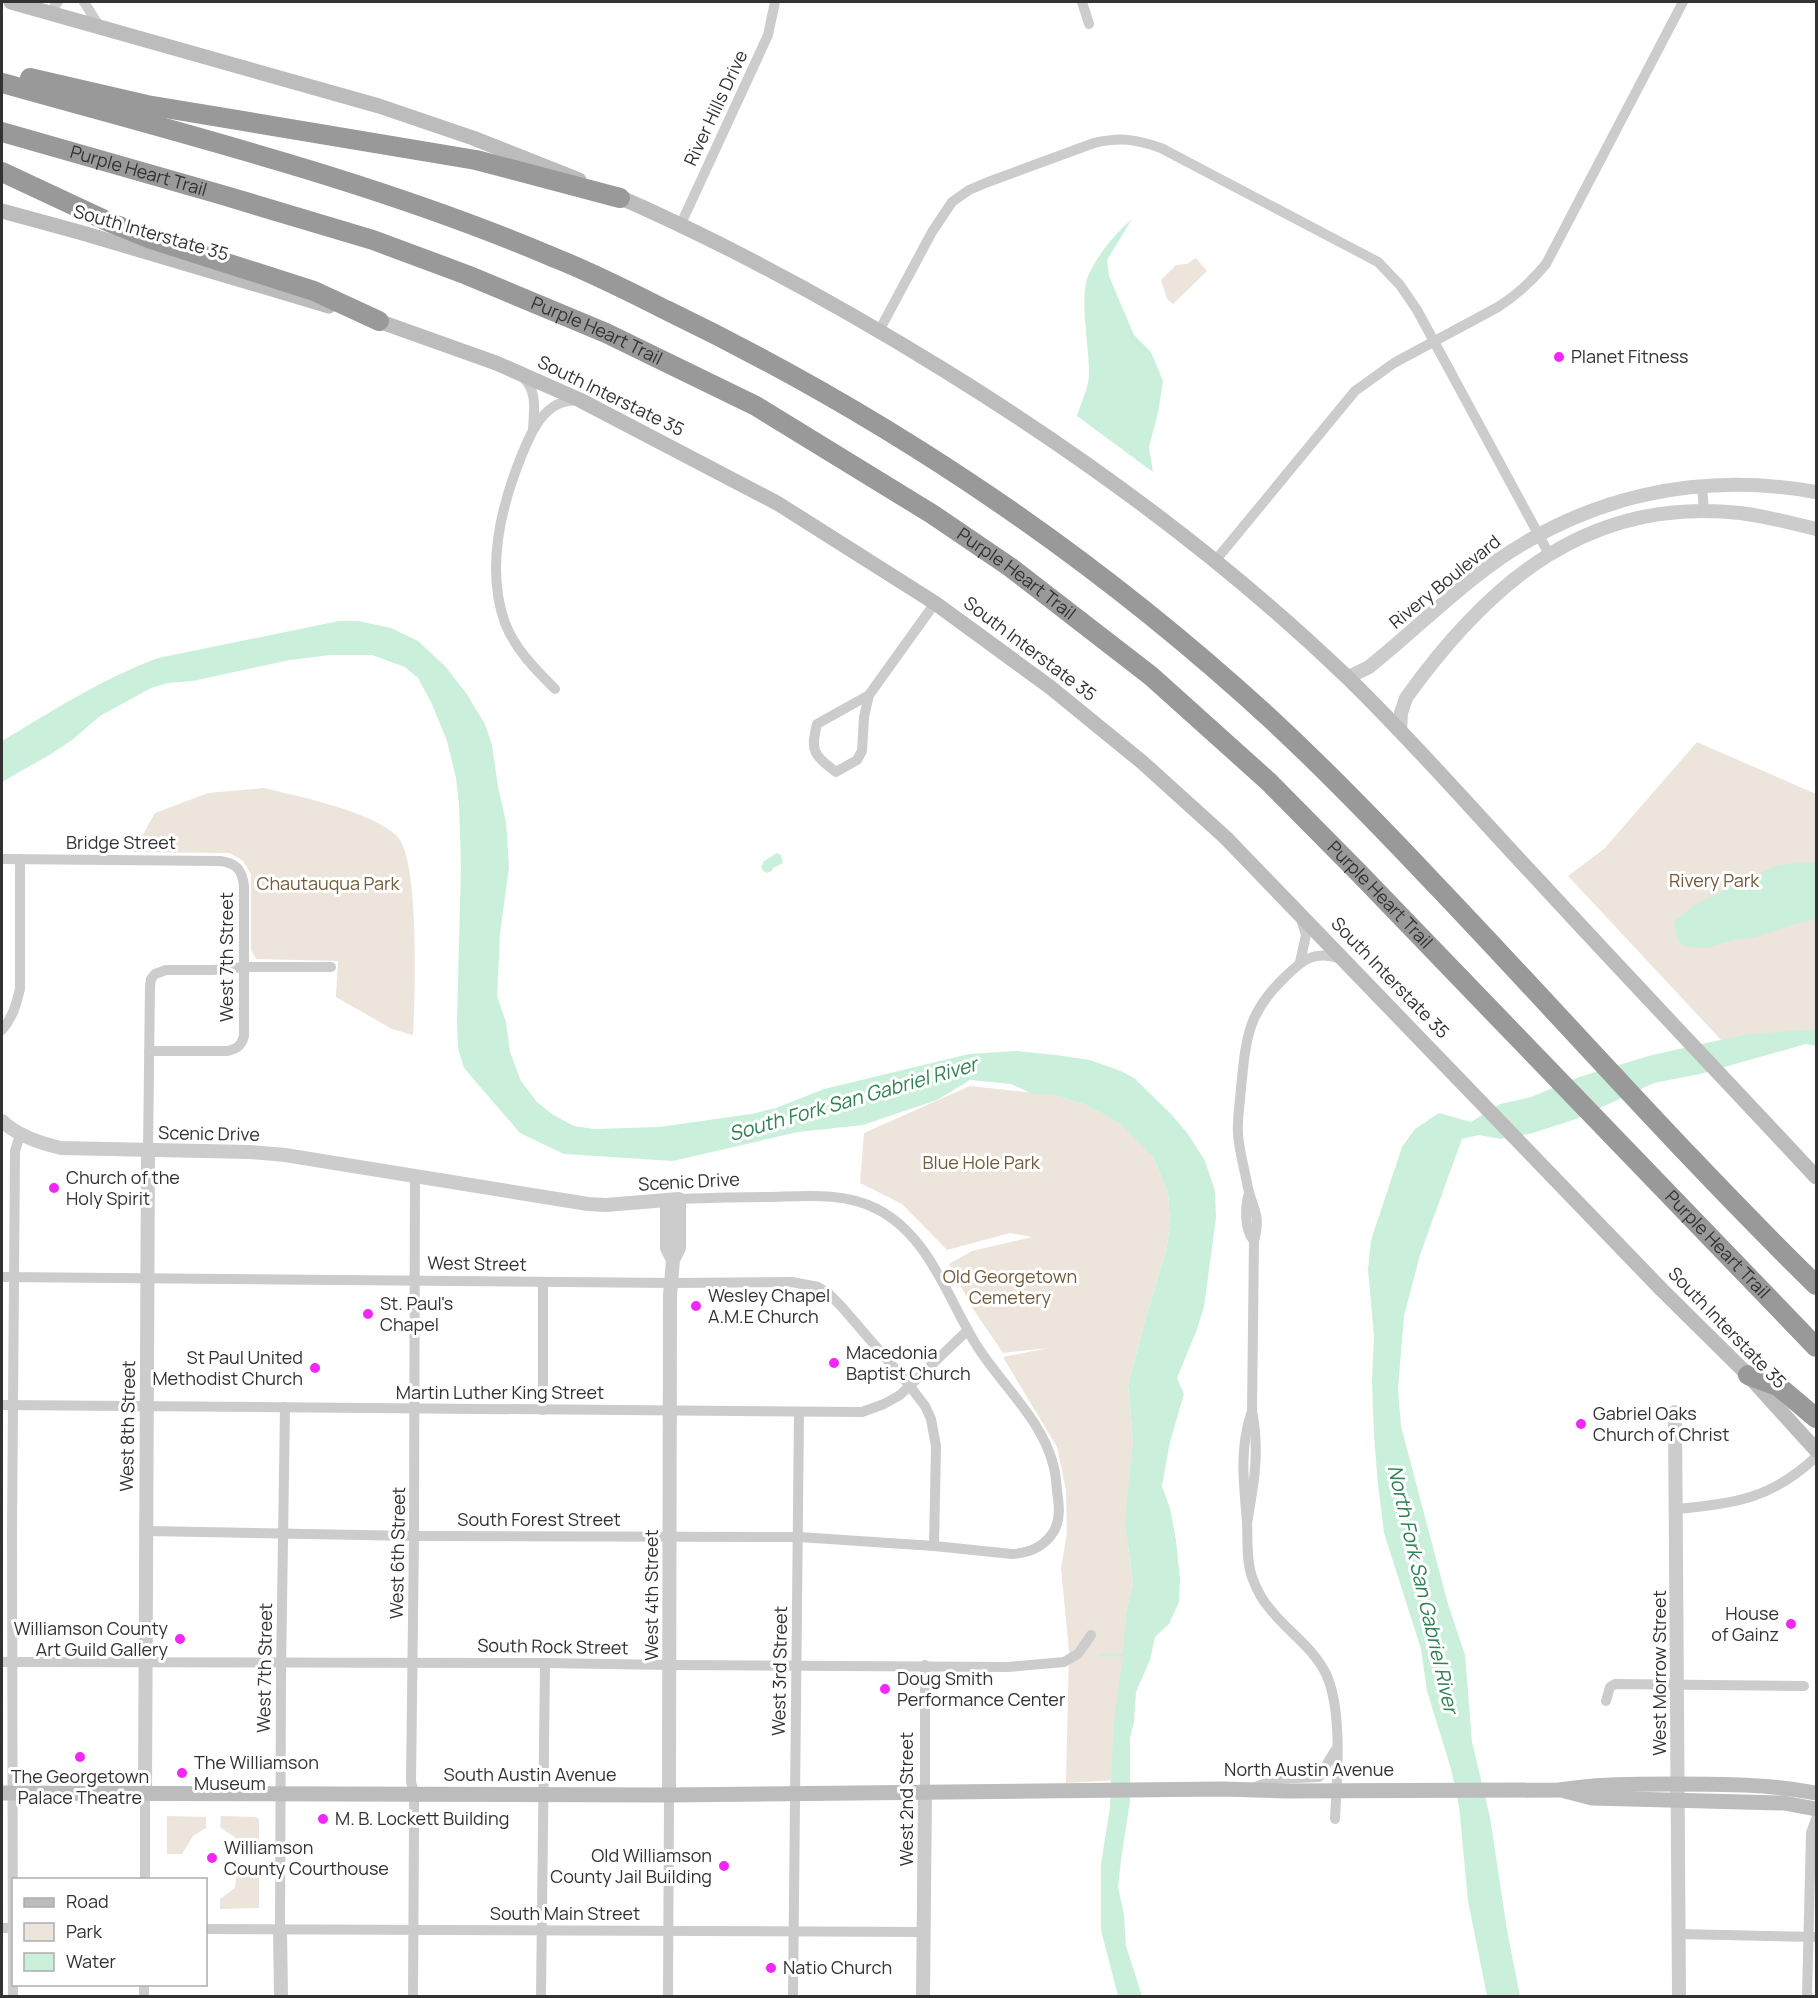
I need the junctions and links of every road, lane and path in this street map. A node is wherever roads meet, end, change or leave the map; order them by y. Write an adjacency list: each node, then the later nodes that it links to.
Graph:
1 (11, 2): 6 (main road)
2 (84, 2): 8 (street)
3 (776, 2): 16 (street, River Hills Drive)
4 (1082, 2): 7 (street)
5 (1683, 2): 20 (street)
6 (54, 7): 8 (main road)
7 (1089, 24)
8 (99, 26): 13 (main road)
9 (2, 71): 13 (highway)
10 (2, 83): 57 (highway)
11 (2, 132): 59 (highway, Purple Heart Trail)
12 (2, 172): 18 (highway)
13 (620, 198): 16 (main road)
14 (2, 201): 17 (main road)
15 (2, 211): 17 (main road, South Interstate 35)
16 (680, 226): 19 (main road)
17 (79, 232): 18 (main road, South Interstate 35)
18 (379, 321): 21 (main road, South Interstate 35)
19 (879, 331): 20 (street); 30 (main road)
20 (1433, 342): 28 (street); 30 (street)
21 (519, 374): 22 (main road, South Interstate 35); 23 (street)
22 (580, 400): 23 (street); 31 (main road, South Interstate 35)
23 (533, 429): 33 (street)
24 (1702, 485): 25 (street, Rivery Boulevard); 26 (street); 28 (street, Rivery Boulevard)
25 (1816, 492)
26 (1704, 512): 27 (street); 29 (street)
27 (1816, 529)
28 (1538, 535): 29 (street); 32 (street, Rivery Boulevard)
29 (1549, 554): 35 (street)
30 (1215, 561): 32 (main road)
31 (935, 603): 34 (street); 39 (main road, South Interstate 35)
32 (1345, 675): 35 (main road)
33 (555, 689)
34 (869, 695): 34 (street)
35 (1400, 731): 50 (main road)
36 (2, 859): 37 (street, Bridge Street)
37 (20, 859): 38 (street, Bridge Street); 44 (street)
38 (238, 867): 42 (street, West 7th Street)
39 (1296, 910): 40 (main road, South Interstate 35); 41 (street)
40 (1347, 961): 41 (street); 60 (main road, South Interstate 35)
41 (1300, 962): 93 (street)
42 (244, 967): 43 (street); 45 (street, West 8th Street); 45 (street, West 7th Street)
43 (331, 967)
44 (2, 1030)
45 (149, 1051): 48 (street, West 8th Street)
46 (2, 1121): 47 (street, Scenic Drive)
47 (20, 1135): 48 (street, Scenic Drive); 52 (street)
48 (148, 1151): 49 (street, Scenic Drive); 53 (street, West 8th Street)
49 (415, 1176): 51 (street, Scenic Drive); 54 (street, West 6th Street)
50 (1816, 1177)
51 (673, 1199): 56 (street, West 4th Street); 58 (street, Scenic Drive)
52 (7, 1277): 53 (street, West Street); 62 (street)
53 (147, 1279): 54 (street, West Street); 63 (street, West 8th Street)
54 (414, 1280): 55 (street, West Street); 65 (street, West 6th Street)
55 (543, 1282): 56 (street, West Street); 66 (street)
56 (672, 1283): 61 (street, West Street); 67 (street, West 4th Street)
57 (1816, 1285)
58 (968, 1330): 61 (street, Martin Luther King Street); 80 (street, Scenic Drive)
59 (1816, 1347)
60 (1748, 1375): 70 (highway); 71 (main road, South Interstate 35)
61 (909, 1385): 68 (street, Martin Luther King Street); 80 (street)
62 (7, 1405): 63 (street, Martin Luther King Street); 75 (street)
63 (146, 1407): 64 (street, Martin Luther King Street); 74 (street, West 8th Street)
64 (285, 1407): 65 (street, Martin Luther King Street); 76 (street, West 7th Street)
65 (415, 1409): 66 (street, Martin Luther King Street); 77 (street, West 6th Street)
66 (543, 1410): 67 (street, Martin Luther King Street)
67 (670, 1410): 68 (street, Martin Luther King Street); 78 (street, West 4th Street)
68 (799, 1412): 79 (street, West 3rd Street)
69 (1675, 1412): 73 (street, West Morrow Street)
70 (1816, 1418)
71 (1816, 1450)
72 (1816, 1457): 73 (street)
73 (1677, 1509): 90 (street, West Morrow Street)
74 (145, 1531): 76 (street, South Forest Street); 84 (street, West 8th Street)
75 (7, 1533): 82 (street)
76 (284, 1533): 77 (street, South Forest Street); 85 (street, West 7th Street)
77 (414, 1536): 78 (street, South Forest Street); 83 (street, West 6th Street)
78 (670, 1537): 79 (street, South Forest Street); 87 (street, West 4th Street)
79 (799, 1538): 80 (street, South Forest Street); 88 (street, West 3rd Street)
80 (934, 1546)
81 (1091, 1635): 89 (street, South Rock Street)
82 (7, 1662): 84 (street, South Rock Street); 98 (street)
83 (413, 1662): 85 (street, South Rock Street); 86 (street, South Rock Street); 105 (street, West 6th Street)
84 (145, 1663): 85 (street, South Rock Street); 102 (street, West 8th Street)
85 (281, 1663): 103 (street, West 7th Street)
86 (545, 1663): 87 (street, South Rock Street); 104 (street)
87 (669, 1665): 88 (street, South Rock Street); 106 (street, West 4th Street)
88 (797, 1665): 89 (street, South Rock Street); 99 (street, West 3rd Street)
89 (925, 1665): 100 (street, West 2nd Street)
90 (1678, 1684): 91 (street); 92 (street); 97 (street, West Morrow Street)
91 (1804, 1686)
92 (1606, 1701)
93 (1336, 1749): 95 (street); 96 (street)
94 (1059, 1791): 95 (main road, North Austin Avenue); 100 (main road, South Austin Avenue)
95 (1246, 1791): 96 (main road, North Austin Avenue)
96 (1336, 1791): 97 (main road, North Austin Avenue); 108 (street)
97 (1678, 1792): 101 (main road, North Austin Avenue); 107 (main road, North Austin Avenue); 119 (street, West Morrow Street)
98 (7, 1793): 102 (main road, South Austin Avenue); 111 (street)
99 (795, 1793): 100 (main road, South Austin Avenue); 106 (main road, South Austin Avenue); 117 (street, West 3rd Street)
100 (925, 1793): 118 (street, West 2nd Street)
101 (1816, 1793)
102 (145, 1794): 103 (main road, South Austin Avenue); 110 (street, West 8th Street)
103 (280, 1794): 105 (main road, South Austin Avenue); 113 (street, West 7th Street)
104 (543, 1794): 105 (main road, South Austin Avenue); 106 (main road, South Austin Avenue); 115 (street)
105 (414, 1795): 114 (street, West 6th Street)
106 (669, 1795): 116 (street, West 4th Street)
107 (1816, 1809)
108 (1335, 1819)
109 (1816, 1819): 120 (street)
110 (145, 1878)
111 (12, 1889)
112 (207, 1929): 113 (street, South Main Street)
113 (280, 1929): 114 (street, South Main Street); 121 (street)
114 (414, 1930): 115 (street, South Main Street); 122 (street, West 6th Street)
115 (541, 1930): 116 (street, South Main Street); 123 (street)
116 (669, 1931): 117 (street, South Main Street); 124 (street, West 4th Street)
117 (794, 1931): 118 (street, South Main Street); 125 (street, West 3rd Street)
118 (924, 1932): 126 (street, West 2nd Street)
119 (1679, 1934): 120 (street); 127 (street, West Morrow Street)
120 (1812, 1936): 128 (street)
121 (281, 1996)
122 (413, 1996)
123 (541, 1996)
124 (668, 1996)
125 (793, 1996)
126 (923, 1996)
127 (1679, 1996)
128 (1807, 1996)

